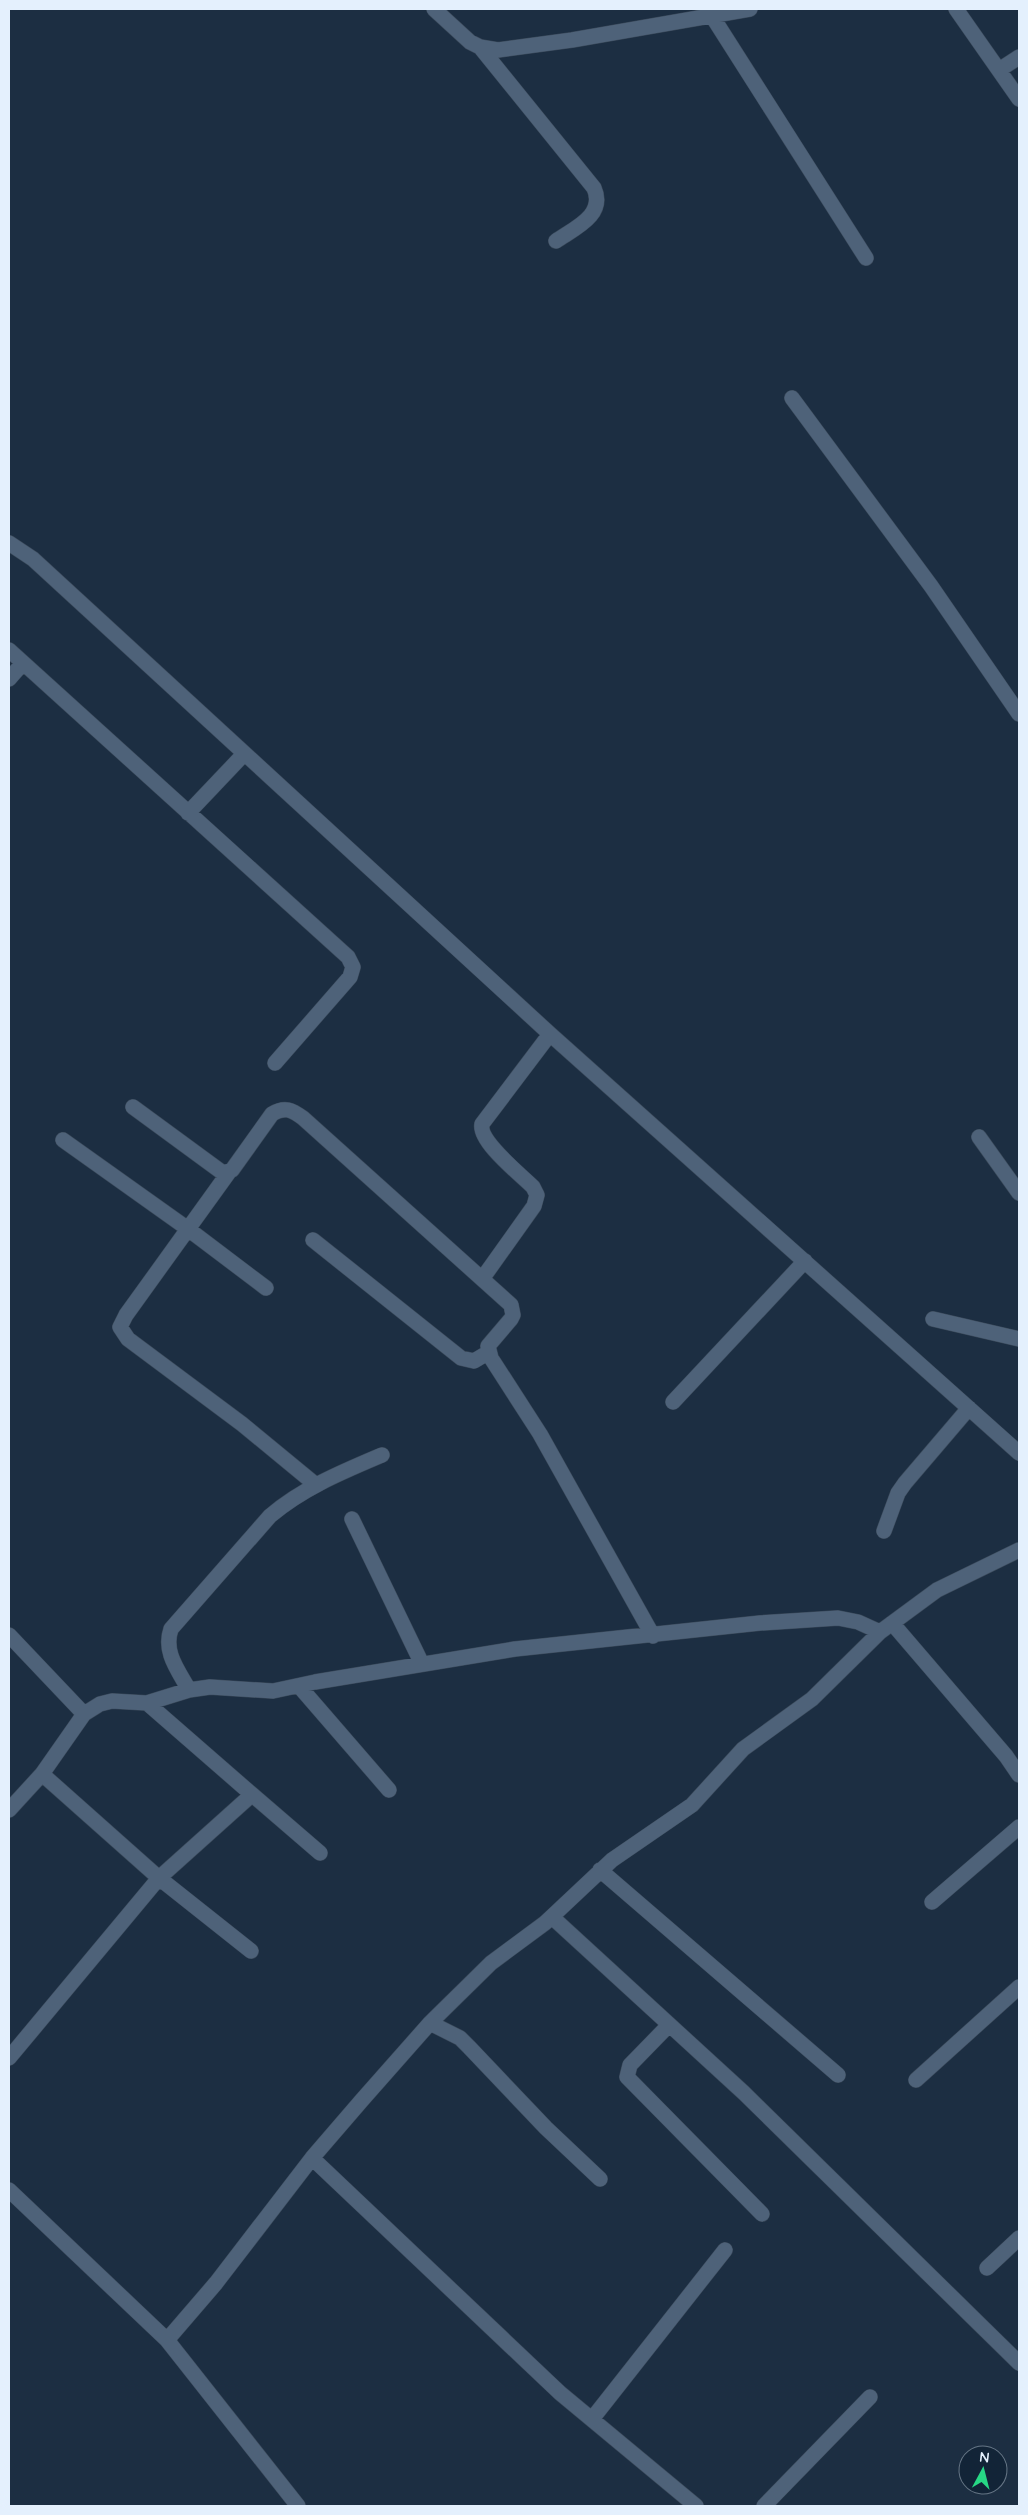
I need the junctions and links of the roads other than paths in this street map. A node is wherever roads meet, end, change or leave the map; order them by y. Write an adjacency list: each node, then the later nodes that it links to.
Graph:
1 (434, 9): 5 (street)
2 (750, 9): 4 (street)
3 (956, 9): 7 (street)
4 (712, 16): 5 (street); 10 (street)
5 (480, 47): 9 (street)
6 (1019, 56): 7 (street)
7 (1000, 70): 8 (street)
8 (1019, 99)
9 (556, 241)
10 (866, 258)
11 (792, 398): 16 (street)
12 (9, 543): 17 (street)
13 (9, 650): 14 (street)
14 (23, 663): 15 (street); 18 (street)
15 (9, 679)
16 (1019, 714)
17 (244, 754): 18 (street); 19 (street)
18 (188, 814): 20 (street)
19 (550, 1034): 28 (street); 29 (street)
20 (275, 1063)
21 (132, 1107): 24 (street)
22 (979, 1137): 25 (street)
23 (63, 1140): 26 (street)
24 (229, 1172): 26 (street); 29 (street)
25 (1019, 1193)
26 (188, 1228): 30 (street); 38 (street)
27 (313, 1240): 33 (street)
28 (805, 1261): 34 (street); 35 (street)
29 (482, 1279): 33 (street)
30 (266, 1288)
31 (932, 1318): 32 (street)
32 (1019, 1339)
33 (489, 1352): 44 (street)
34 (673, 1402)
35 (970, 1408): 36 (street); 40 (street)
36 (1019, 1453)
37 (382, 1455): 38 (street)
38 (316, 1485): 47 (street)
39 (352, 1519): 45 (street)
40 (884, 1531)
41 (1019, 1550): 42 (street)
42 (886, 1628): 44 (street); 51 (street); 57 (street)
43 (9, 1635): 49 (street)
44 (653, 1636): 45 (street)
45 (422, 1664): 46 (street)
46 (299, 1686): 47 (street); 52 (street)
47 (189, 1690): 48 (street)
48 (148, 1703): 49 (street); 53 (street)
49 (84, 1714): 50 (street)
50 (42, 1774): 54 (street); 58 (street)
51 (1019, 1775)
52 (389, 1790)
53 (248, 1791): 56 (street); 58 (street)
54 (9, 1810)
55 (1019, 1827): 59 (street)
56 (320, 1853)
57 (600, 1870): 60 (street); 66 (street)
58 (159, 1878): 61 (street); 65 (street)
59 (932, 1902)
60 (552, 1917): 63 (street); 64 (street)
61 (251, 1951)
62 (1019, 1987): 67 (street)
63 (430, 2023): 68 (street); 69 (street)
64 (669, 2025): 71 (street); 76 (street)
65 (9, 2058)
66 (838, 2075)
67 (916, 2080)
68 (312, 2158): 75 (street); 78 (street)
69 (600, 2179)
70 (9, 2190): 75 (street)
71 (762, 2214)
72 (1019, 2238): 74 (street)
73 (725, 2250): 78 (street)
74 (987, 2268)
75 (167, 2340): 79 (street)
76 (1019, 2363)
77 (870, 2397): 81 (street)
78 (592, 2419): 80 (street)
79 (298, 2506)
80 (696, 2506)
81 (764, 2506)

